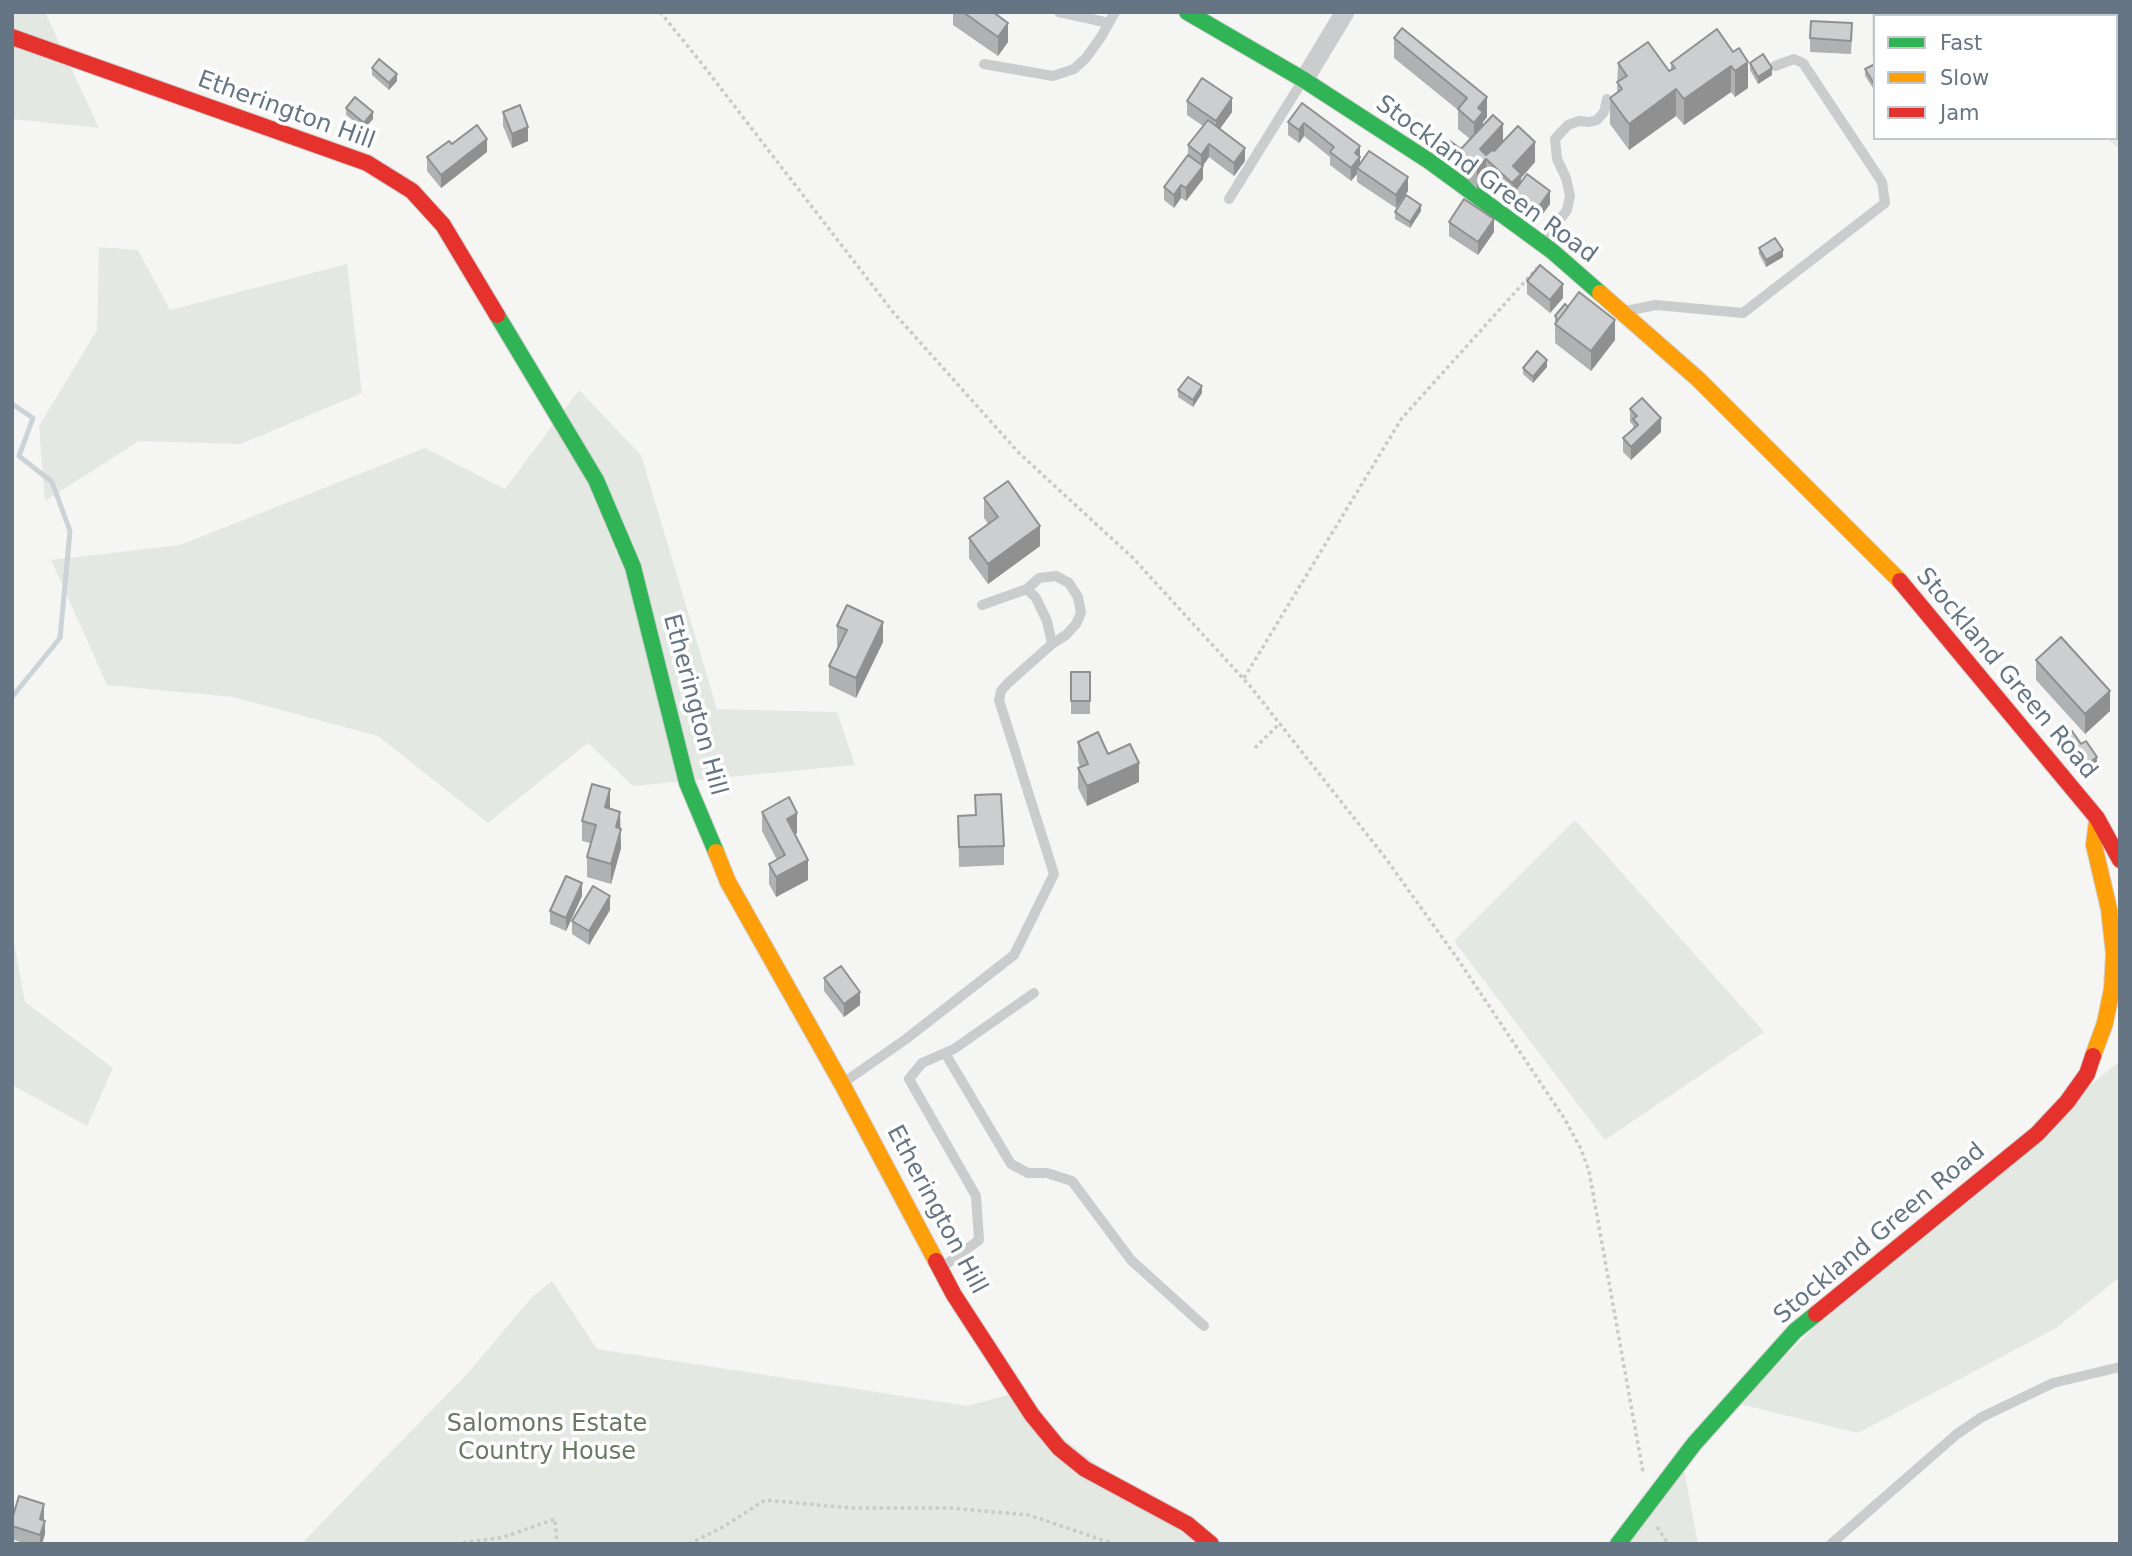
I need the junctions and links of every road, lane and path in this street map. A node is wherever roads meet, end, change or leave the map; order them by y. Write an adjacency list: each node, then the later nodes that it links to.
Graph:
1 (660, 12): 18 (path)
2 (1059, 12): 6 (lane)
3 (1115, 12): 6 (lane)
4 (1187, 12): 10 (street, Stockland Green Road)
5 (1345, 12): 10 (street)
6 (1110, 23): 8 (lane)
7 (12, 37): 25 (street, Etherington Hill)
8 (984, 64)
9 (1776, 66): 14 (lane)
10 (1304, 80): 12 (lane); 13 (street, Stockland Green Road)
11 (1607, 99): 13 (lane)
12 (1229, 199)
13 (1547, 247): 14 (street, Stockland Green Road); 18 (path)
14 (1622, 312): 21 (street, Stockland Green Road)
15 (1027, 589): 16 (lane); 17 (lane); 17 (lane)
16 (982, 605)
17 (1052, 644): 25 (lane)
18 (1244, 678): 19 (path)
19 (1280, 723): 20 (path); 29 (path)
20 (1255, 748)
21 (2097, 818): 22 (street); 30 (street, Stockland Green Road)
22 (2120, 860)
23 (1034, 993): 24 (lane)
24 (945, 1053): 26 (lane); 27 (lane)
25 (842, 1084): 26 (street, Etherington Hill)
26 (940, 1268): 35 (street, Etherington Hill)
27 (1204, 1326)
28 (2120, 1367): 38 (lane)
29 (1643, 1472)
30 (1650, 1501): 36 (street, Stockland Green Road); 37 (path)
31 (456, 1544): 32 (path)
32 (557, 1544)
33 (688, 1544): 34 (path)
34 (1114, 1544)
35 (1212, 1544)
36 (1618, 1544)
37 (1668, 1544)
38 (1831, 1544)

